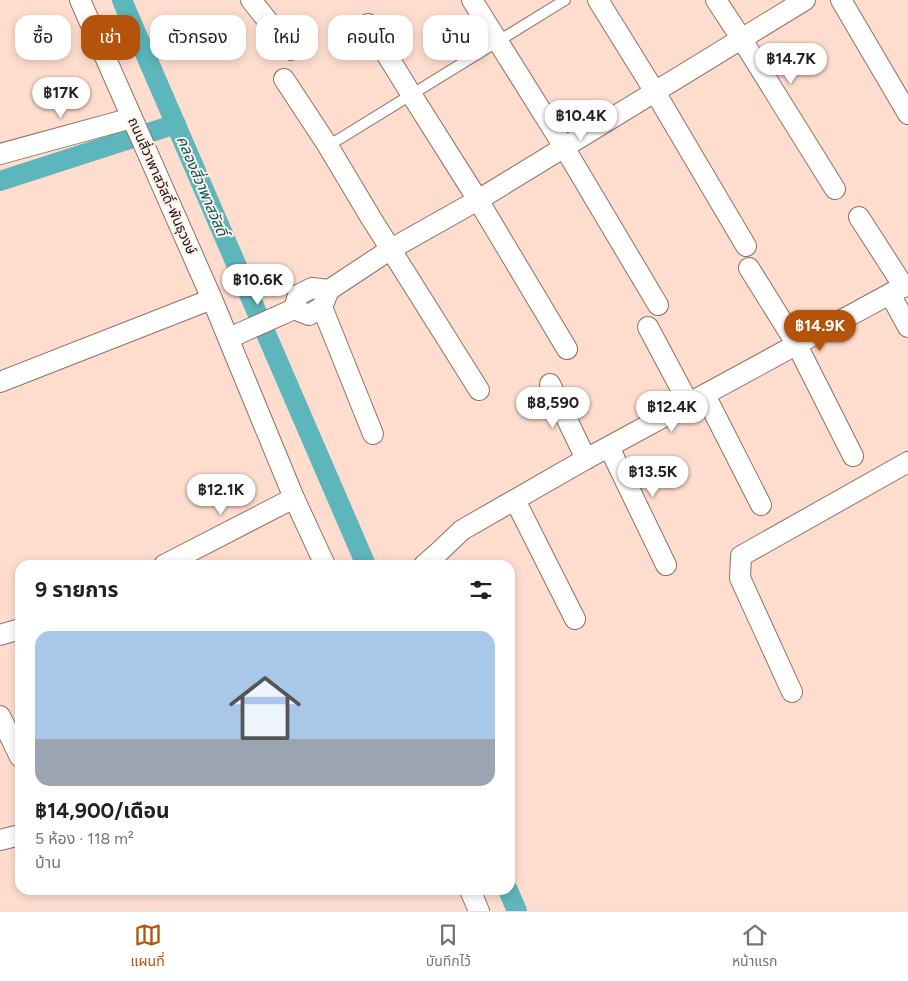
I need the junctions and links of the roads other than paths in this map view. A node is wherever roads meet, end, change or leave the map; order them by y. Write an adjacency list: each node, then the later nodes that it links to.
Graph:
1 (80, 0): 17 (street, ถนนสี่วาพาสวัสดิ์-พันธุวงษ์)
2 (251, 0): 9 (street)
3 (472, 0): 11 (street)
4 (565, 0): 11 (lane)
5 (598, 0): 14 (street)
6 (716, 0): 10 (street)
7 (805, 0): 10 (street)
8 (841, 0): 16 (street)
9 (263, 15)
10 (741, 38): 14 (street); 21 (street)
11 (498, 42): 15 (lane); 19 (street)
12 (390, 60): 15 (street)
13 (284, 79): 18 (street)
14 (655, 92): 19 (street); 24 (street)
15 (411, 94): 18 (lane); 22 (street)
16 (908, 114)
17 (133, 120): 20 (street); 28 (street, ถนนสี่วาพาสวัสดิ์-พันธุวงษ์)
18 (328, 146): 25 (street)
19 (564, 147): 22 (street); 30 (street)
20 (0, 154)
21 (835, 189)
22 (478, 200): 25 (street); 35 (street)
23 (859, 217): 27 (street)
24 (746, 246)
25 (391, 249): 29 (street); 38 (street)
26 (749, 268): 34 (street)
27 (900, 288): 32 (street); 34 (street)
28 (212, 299): 33 (street, ถนนสี่วาพาสวัสดิ์-พันธุวงษ์); 36 (street)
29 (326, 299): 33 (street); 40 (street)
30 (658, 305)
31 (648, 327): 39 (street)
32 (908, 327)
33 (236, 335): 45 (street, ถนนสี่วาพาสวัสดิ์-พันธุวงษ์)
34 (797, 345): 39 (street); 42 (street)
35 (567, 349)
36 (0, 382)
37 (550, 384): 43 (street)
38 (479, 390)
39 (697, 400): 41 (street); 47 (street)
40 (374, 434)
41 (609, 447): 43 (street); 51 (street)
42 (853, 456)
43 (586, 460): 46 (street)
44 (908, 462): 55 (street)
45 (294, 498): 48 (street); 49 (street, ถนนสี่วาพาสวัสดิ์-พันธุวงษ์)
46 (515, 500): 50 (street); 52 (street)
47 (761, 505)
48 (174, 560)
49 (323, 560)
50 (433, 560)
51 (666, 565)
52 (575, 619)
53 (15, 630): 54 (street)
54 (0, 635)
55 (792, 692)
56 (0, 716): 57 (street)
57 (15, 747)
58 (472, 895): 59 (street)
59 (479, 911)

